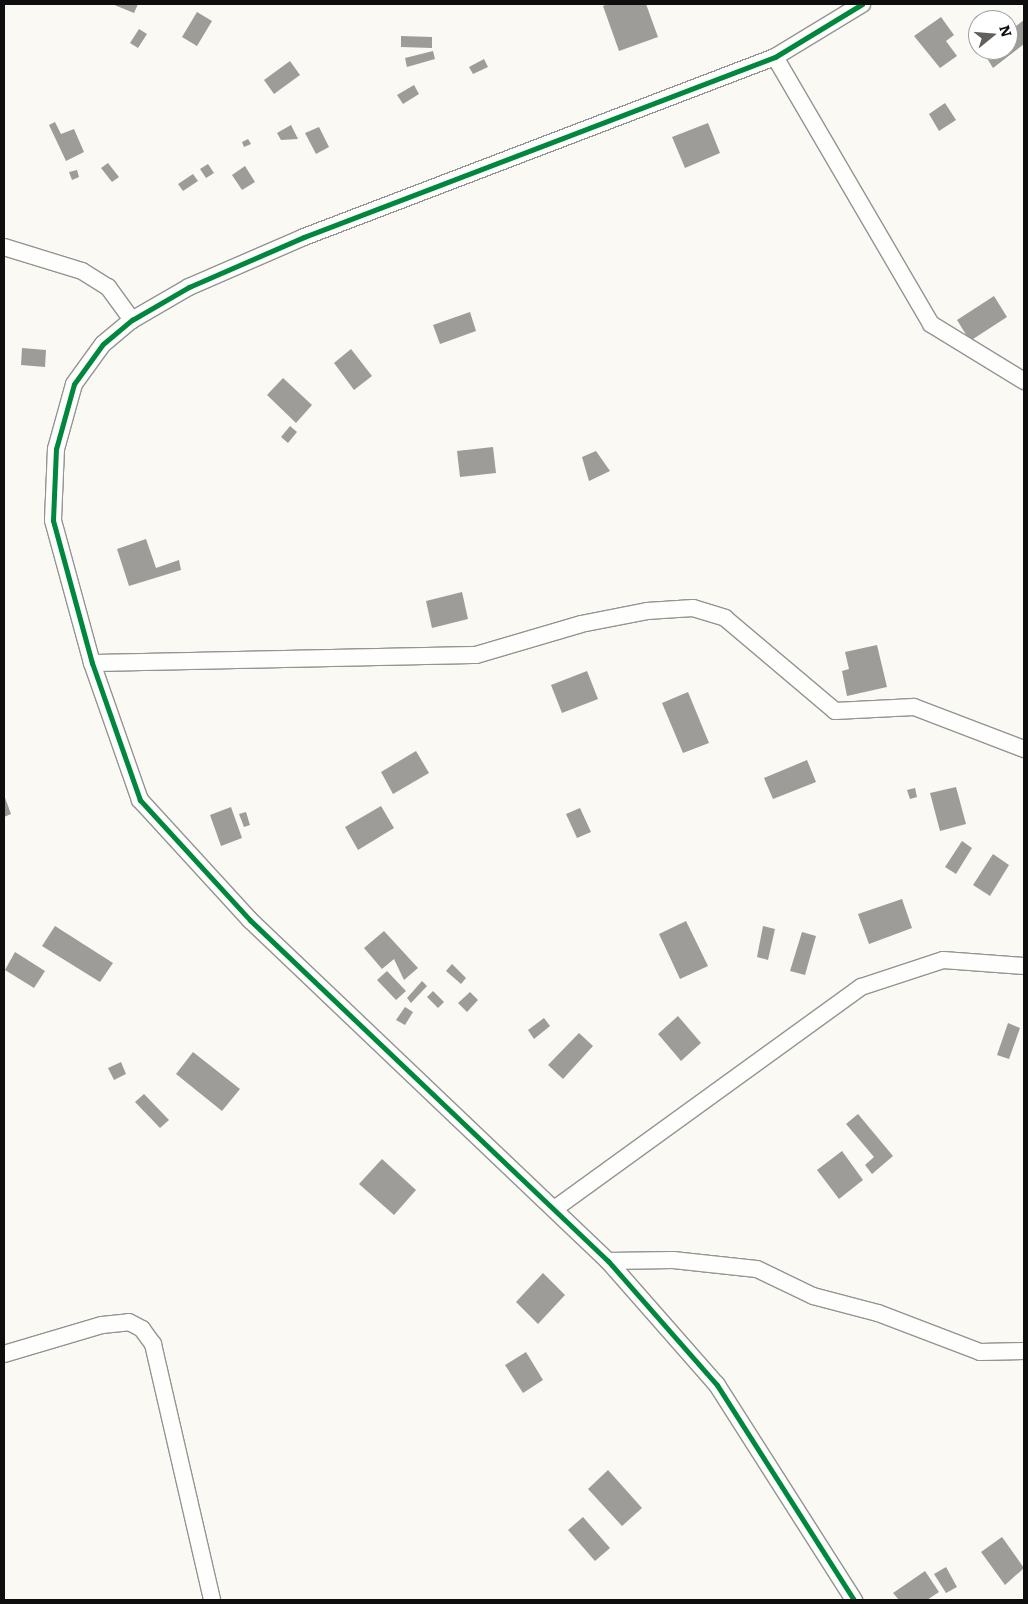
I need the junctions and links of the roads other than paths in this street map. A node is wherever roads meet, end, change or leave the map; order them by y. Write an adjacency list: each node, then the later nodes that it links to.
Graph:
1 (862, 4): 2 (street)
2 (775, 57): 4 (street); 5 (street)
3 (4, 248): 4 (street)
4 (132, 320): 6 (street)
5 (1024, 381)
6 (92, 664): 7 (street); 9 (street)
7 (1024, 749)
8 (1024, 966): 9 (street)
9 (557, 1207): 10 (street)
10 (608, 1261): 11 (street); 14 (street)
11 (1024, 1351)
12 (4, 1354): 13 (street)
13 (212, 1600)
14 (854, 1600)

